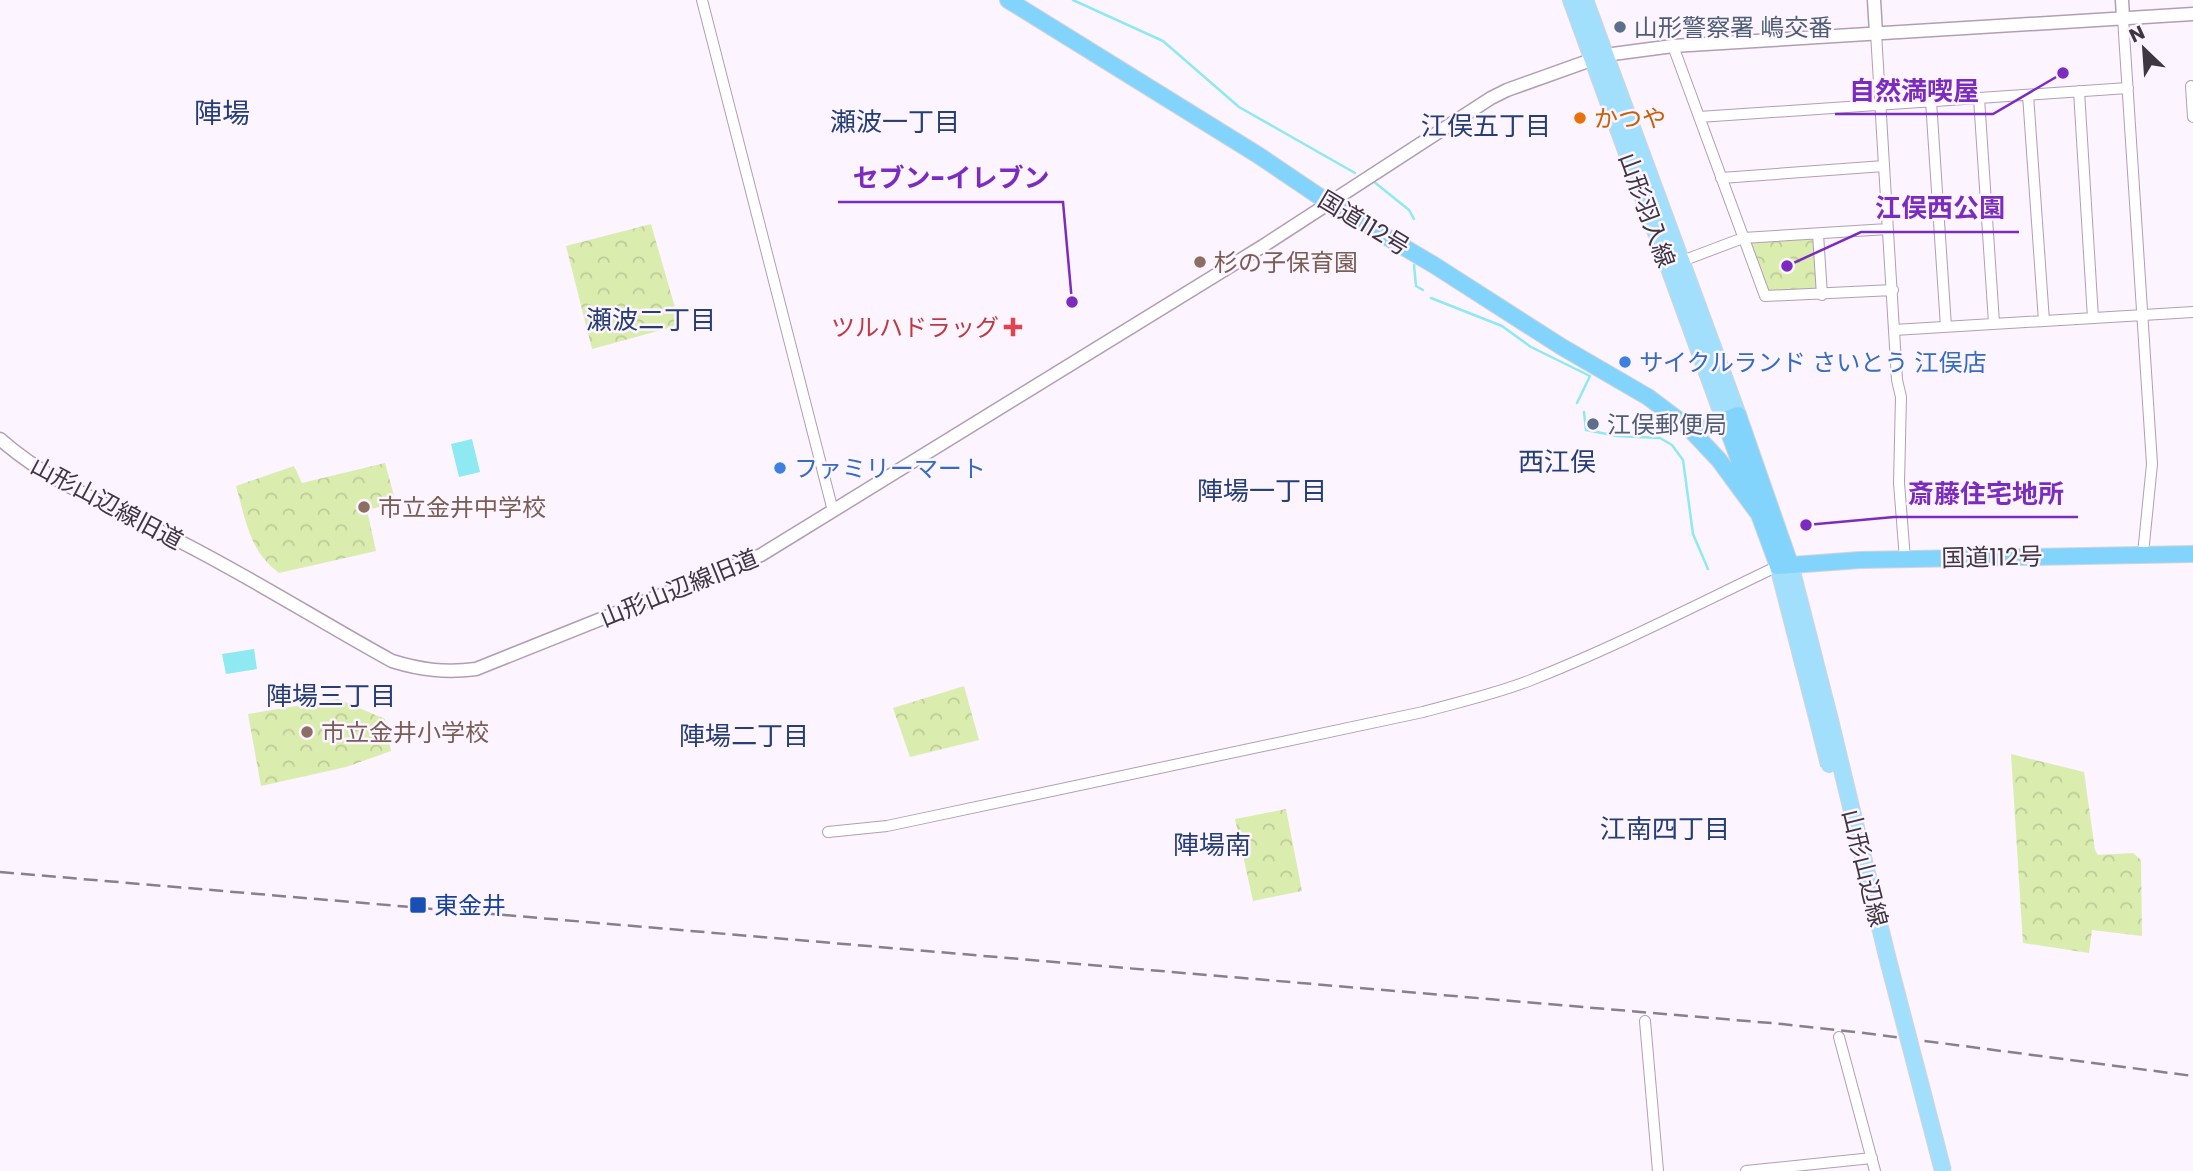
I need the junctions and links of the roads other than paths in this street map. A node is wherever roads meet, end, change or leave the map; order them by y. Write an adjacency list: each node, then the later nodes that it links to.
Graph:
1 (702, 0): 40 (street)
2 (1008, 0): 23 (highway, 国道112号)
3 (1570, 0): 11 (main road, 山形羽入線)
4 (1585, 0): 11 (main road, 山形羽入線)
5 (1874, 0): 9 (street)
6 (2122, 0): 8 (street)
7 (2193, 14): 8 (street, 山形山辺線旧道)
8 (2123, 18): 9 (street, 山形山辺線旧道); 13 (street)
9 (1876, 33): 10 (street, 山形山辺線旧道); 18 (street)
10 (1673, 46): 11 (street, 山形山辺線旧道); 19 (street)
11 (1599, 58): 23 (street, 山形山辺線旧道); 27 (main road, 山形羽入線); 37 (main road, 山形羽入線)
12 (2191, 86): 20 (street)
13 (2128, 89): 14 (street); 31 (street)
14 (2079, 91): 15 (street); 32 (street)
15 (2028, 95): 16 (street); 33 (street)
16 (1979, 98): 17 (street); 34 (street)
17 (1931, 102): 18 (street); 35 (street)
18 (1880, 103): 19 (street); 21 (street)
19 (1699, 117): 22 (street)
20 (2193, 117)
21 (1884, 166): 22 (street); 24 (street)
22 (1721, 178): 26 (street)
23 (1329, 204): 38 (highway, 国道112号); 40 (street, 山形山辺線旧道)
24 (1888, 229): 25 (street); 28 (street)
25 (1818, 234): 26 (street); 29 (street)
26 (1743, 238): 27 (street); 29 (street)
27 (1682, 261): 37 (main road, 山形羽入線)
28 (1893, 290): 29 (street); 36 (street)
29 (1822, 295)
30 (2193, 312): 31 (street)
31 (2142, 315): 32 (street); 42 (street)
32 (2093, 318): 33 (street)
33 (2044, 321): 34 (street)
34 (1994, 323): 35 (street)
35 (1947, 327): 36 (street)
36 (1894, 330): 44 (street)
37 (1731, 417): 38 (highway); 41 (highway); 45 (highway)
38 (1688, 427): 41 (highway, 国道112号)
39 (0, 439): 40 (street, 山形山辺線旧道)
40 (833, 511)
41 (1758, 513): 45 (highway)
42 (2143, 554): 43 (highway, 国道112号); 44 (highway, 国道112号)
43 (2193, 554)
44 (1905, 559): 45 (highway, 国道112号)
45 (1784, 565): 46 (main road, 山形山辺線); 47 (street)
46 (1824, 722): 54 (main road, 山形山辺線, bridge); 55 (main road, 山形山辺線, bridge)
47 (828, 832)
48 (1645, 1021): 51 (street)
49 (1839, 1037): 50 (street)
50 (1872, 1158): 52 (street); 53 (street)
51 (1658, 1171)
52 (1746, 1171)
53 (1875, 1171)
54 (1934, 1171)
55 (1943, 1171)

